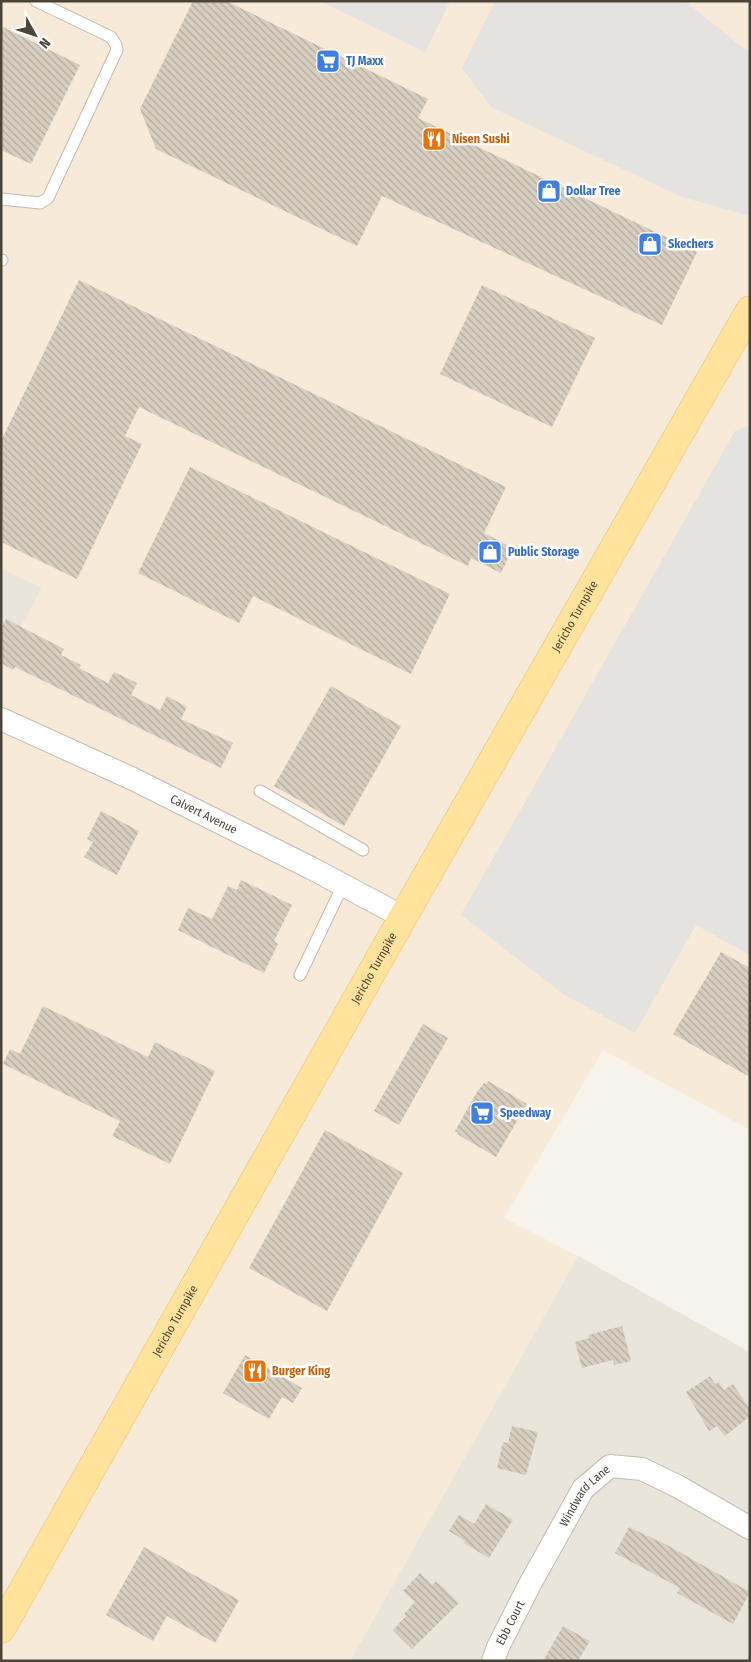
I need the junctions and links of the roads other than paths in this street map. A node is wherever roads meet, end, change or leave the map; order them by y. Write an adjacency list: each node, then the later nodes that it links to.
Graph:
1 (36, 1): 2 (lane)
2 (1, 199)
3 (750, 310): 8 (main road, Jericho Turnpike)
4 (1, 719): 7 (street, Calvert Avenue)
5 (260, 791): 6 (lane)
6 (363, 850)
7 (343, 886): 8 (street, Calvert Avenue); 9 (lane)
8 (403, 917): 12 (main road, Jericho Turnpike)
9 (300, 976)
10 (750, 1528): 11 (street, Windward Lane)
11 (530, 1584): 13 (street, Ebb Court)
12 (1, 1629)
13 (493, 1661)

